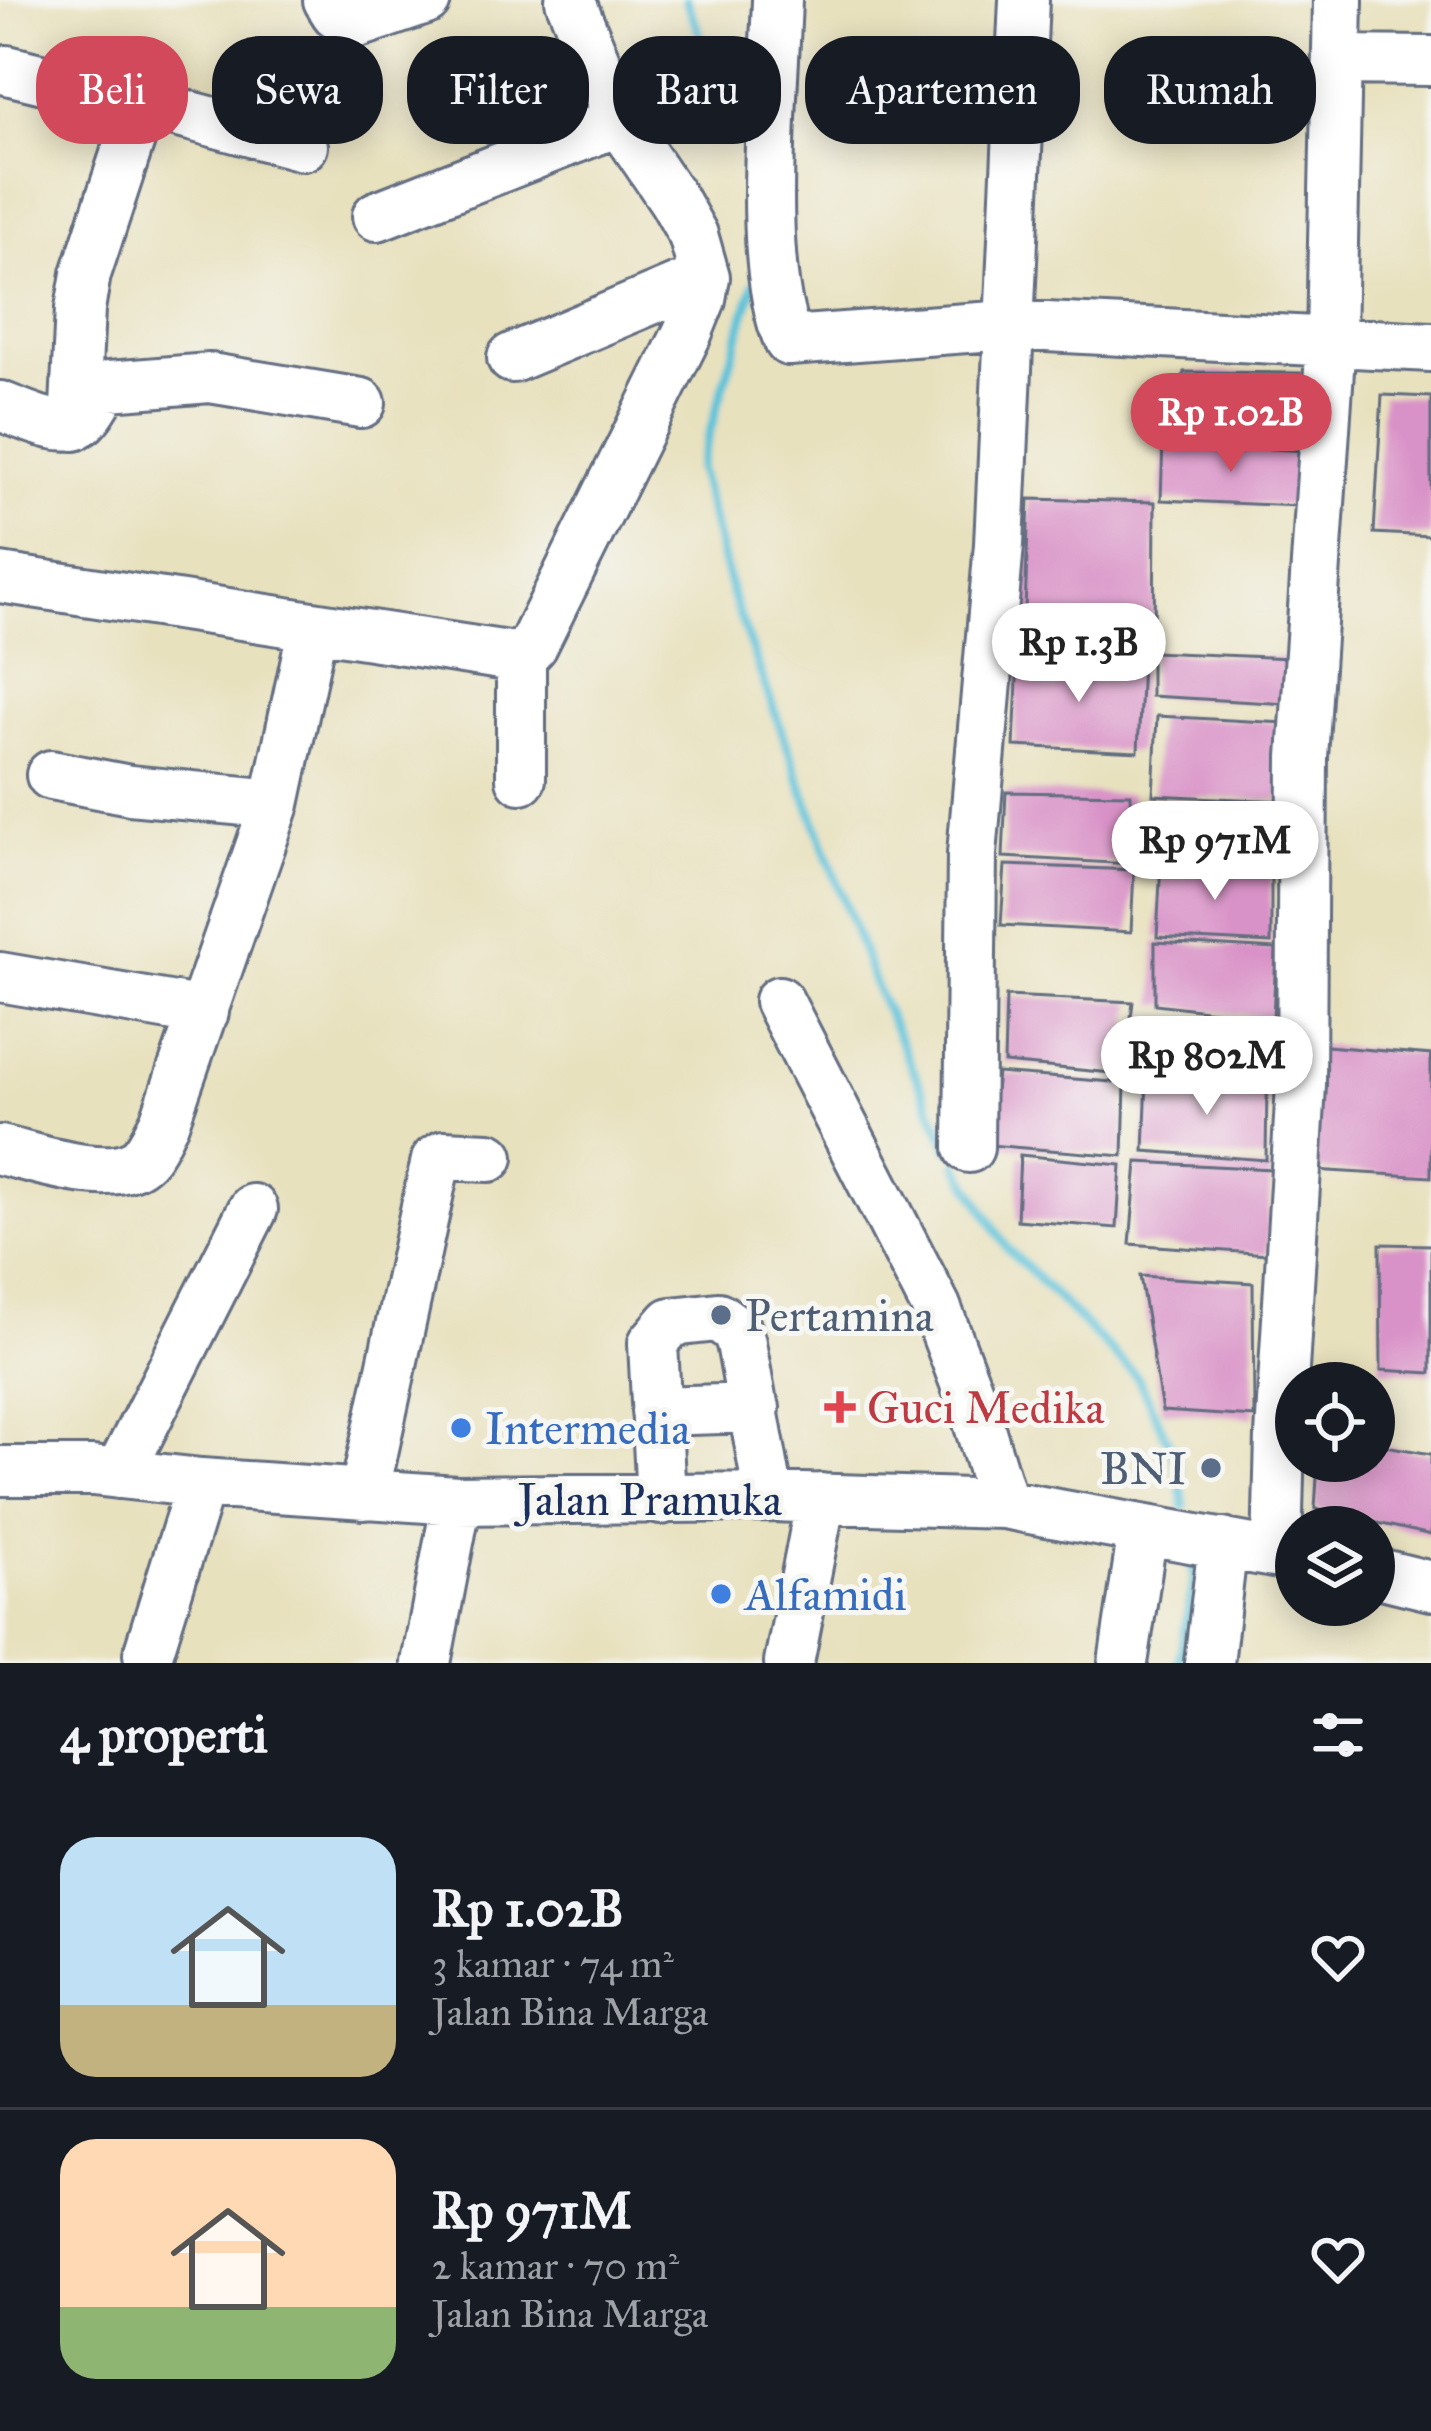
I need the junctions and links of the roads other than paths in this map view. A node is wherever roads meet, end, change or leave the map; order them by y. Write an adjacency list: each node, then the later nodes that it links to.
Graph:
1 (328, 0): 2 (street)
2 (425, 0)
3 (570, 0): 11 (street)
4 (777, 0): 19 (street)
5 (1024, 0): 19 (street)
6 (1338, 0): 7 (street)
7 (1338, 60): 8 (street); 20 (street)
8 (1431, 61)
9 (7, 70): 10 (street)
10 (36, 77)
11 (613, 104)
12 (188, 116): 16 (street)
13 (613, 124): 17 (street)
14 (129, 144): 25 (street)
15 (636, 144): 18 (street)
16 (303, 146)
17 (377, 216)
18 (704, 277): 22 (street); 28 (street)
19 (1008, 325): 20 (street); 35 (street)
20 (1331, 340): 21 (street); 50 (street)
21 (1431, 347)
22 (512, 358)
23 (361, 403): 25 (street)
24 (0, 406): 25 (street)
25 (74, 426)
26 (0, 578): 27 (street)
27 (313, 626): 28 (street); 31 (street)
28 (520, 658): 30 (street)
29 (51, 775): 31 (street)
30 (521, 779)
31 (274, 804): 34 (street)
32 (0, 976): 34 (street)
33 (779, 1001): 49 (street)
34 (203, 1012): 36 (street)
35 (969, 1148)
36 (0, 1150)
37 (488, 1157): 44 (street)
38 (253, 1208): 42 (street)
39 (755, 1408): 40 (street); 40 (street); 45 (street)
40 (656, 1411): 48 (street)
41 (0, 1471): 42 (street, Jalan Pramuka)
42 (119, 1474): 43 (street, Jalan Pramuka)
43 (201, 1483): 44 (street, Jalan Pramuka); 55 (street)
44 (364, 1495): 47 (street, Jalan Pramuka)
45 (769, 1497): 46 (street, Jalan Pramuka); 48 (street, Jalan Pramuka)
46 (821, 1498): 49 (street, Jalan Pramuka); 57 (street)
47 (458, 1500): 48 (street, Jalan Pramuka); 56 (street)
48 (661, 1500)
49 (1003, 1504): 51 (street, Jalan Pramuka)
50 (1284, 1506)
51 (1184, 1537): 52 (street, Jalan Pramuka); 58 (street); 59 (street)
52 (1275, 1553)
53 (1395, 1577): 54 (street)
54 (1431, 1586)
55 (148, 1654)
56 (426, 1663)
57 (789, 1663)
58 (1123, 1663)
59 (1209, 1663)

